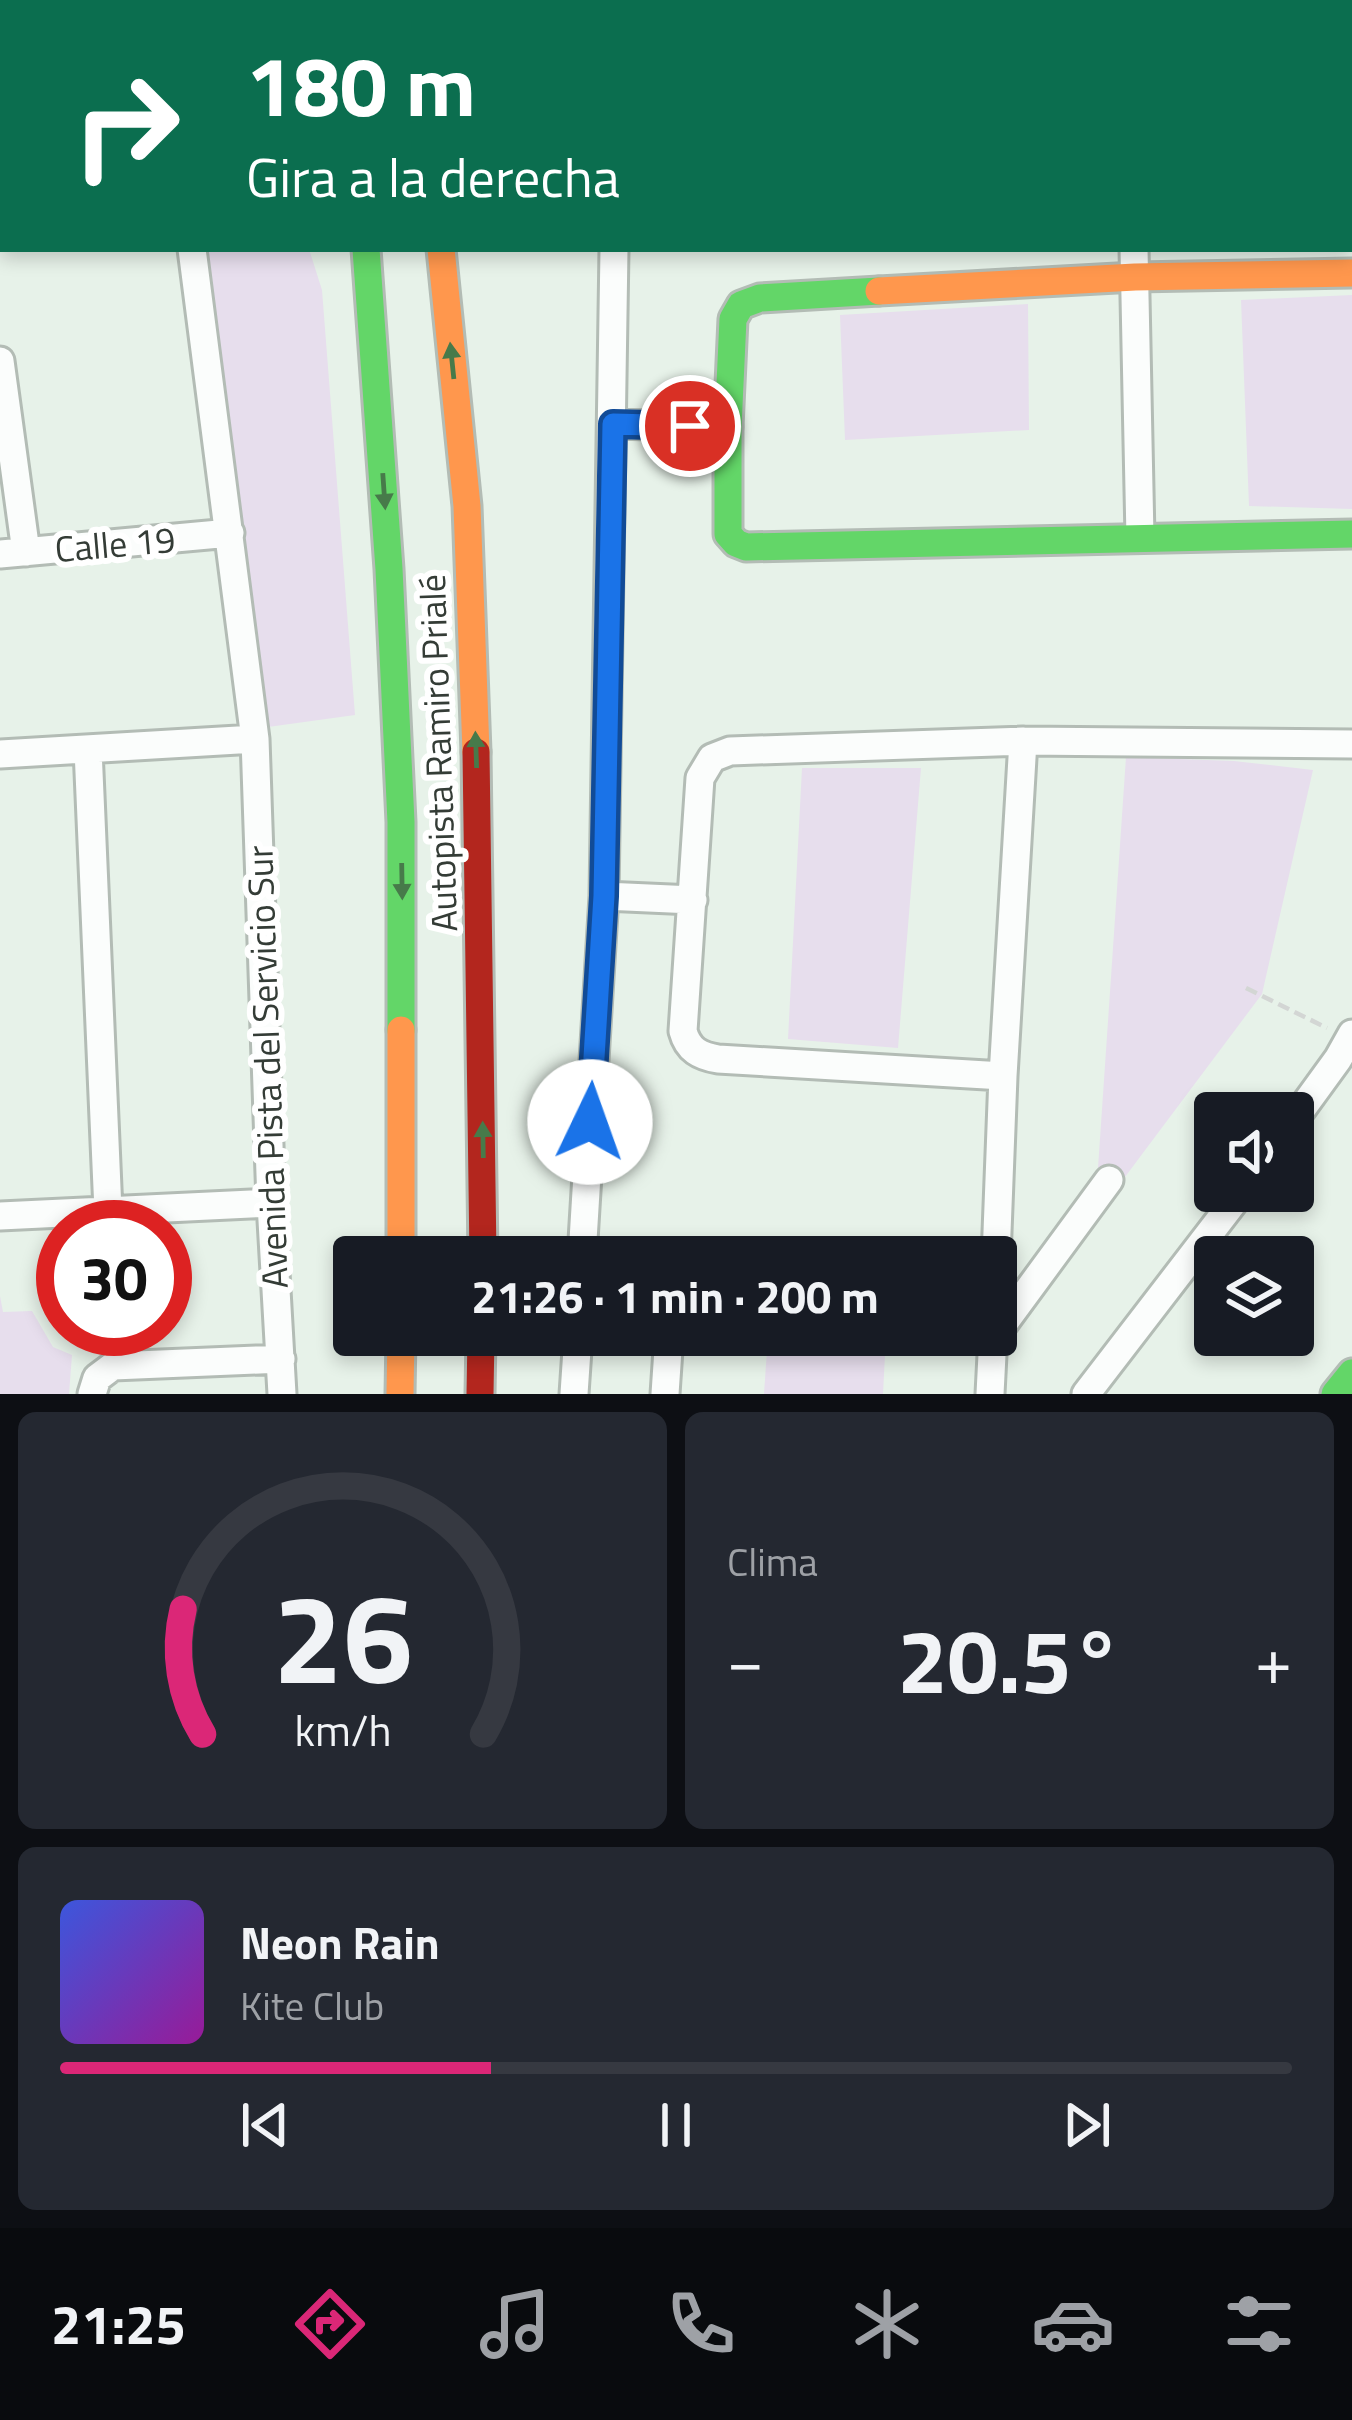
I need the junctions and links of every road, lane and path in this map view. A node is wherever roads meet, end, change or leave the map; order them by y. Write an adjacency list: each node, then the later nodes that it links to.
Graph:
1 (191, 252): 10 (street, Avenida Pista del Servicio Sur)
2 (366, 252): 32 (main road, Autopista Ramiro Prialé, one-way to 32)
3 (441, 252): 33 (main road, Autopista Ramiro Prialé, one-way to 3)
4 (614, 252): 8 (street)
5 (1134, 263): 6 (main road); 9 (main road); 12 (street)
6 (1352, 274)
7 (0, 361): 13 (street)
8 (613, 424): 9 (street); 19 (street)
9 (728, 427): 12 (main road)
10 (230, 533): 13 (street, Calle 19); 14 (street, Avenida Pista del Servicio Sur)
11 (1352, 534): 12 (main road)
12 (1140, 538)
13 (13, 553)
14 (255, 739): 17 (street); 27 (street, Avenida Pista del Servicio Sur)
15 (1023, 740): 16 (street); 20 (street); 23 (street)
16 (1352, 744)
17 (88, 749): 18 (street); 26 (street)
18 (0, 754)
19 (604, 896): 20 (street); 34 (street)
20 (693, 900): 23 (street)
21 (1246, 988): 22 (path)
22 (1351, 1037): 24 (street)
23 (1003, 1076): 35 (street)
24 (1313, 1092)
25 (1109, 1180): 36 (street)
26 (107, 1200)
27 (271, 1203): 28 (street); 42 (street, Avenida Pista del Servicio Sur)
28 (192, 1206)
29 (1226, 1212): 51 (street)
30 (36, 1214): 31 (street)
31 (0, 1216)
32 (401, 1236)
33 (483, 1236)
34 (583, 1236)
35 (997, 1236)
36 (1017, 1305)
37 (400, 1356): 46 (main road)
38 (481, 1356): 47 (main road)
39 (577, 1356): 48 (street)
40 (668, 1356): 49 (street)
41 (993, 1356): 50 (street)
42 (281, 1359): 44 (street); 45 (street, Avenida Pista del Servicio Sur)
43 (1352, 1372): 52 (main road)
44 (92, 1394)
45 (282, 1394)
46 (400, 1394)
47 (480, 1394)
48 (574, 1394)
49 (665, 1394)
50 (990, 1394)
51 (1086, 1394)
52 (1335, 1394)

